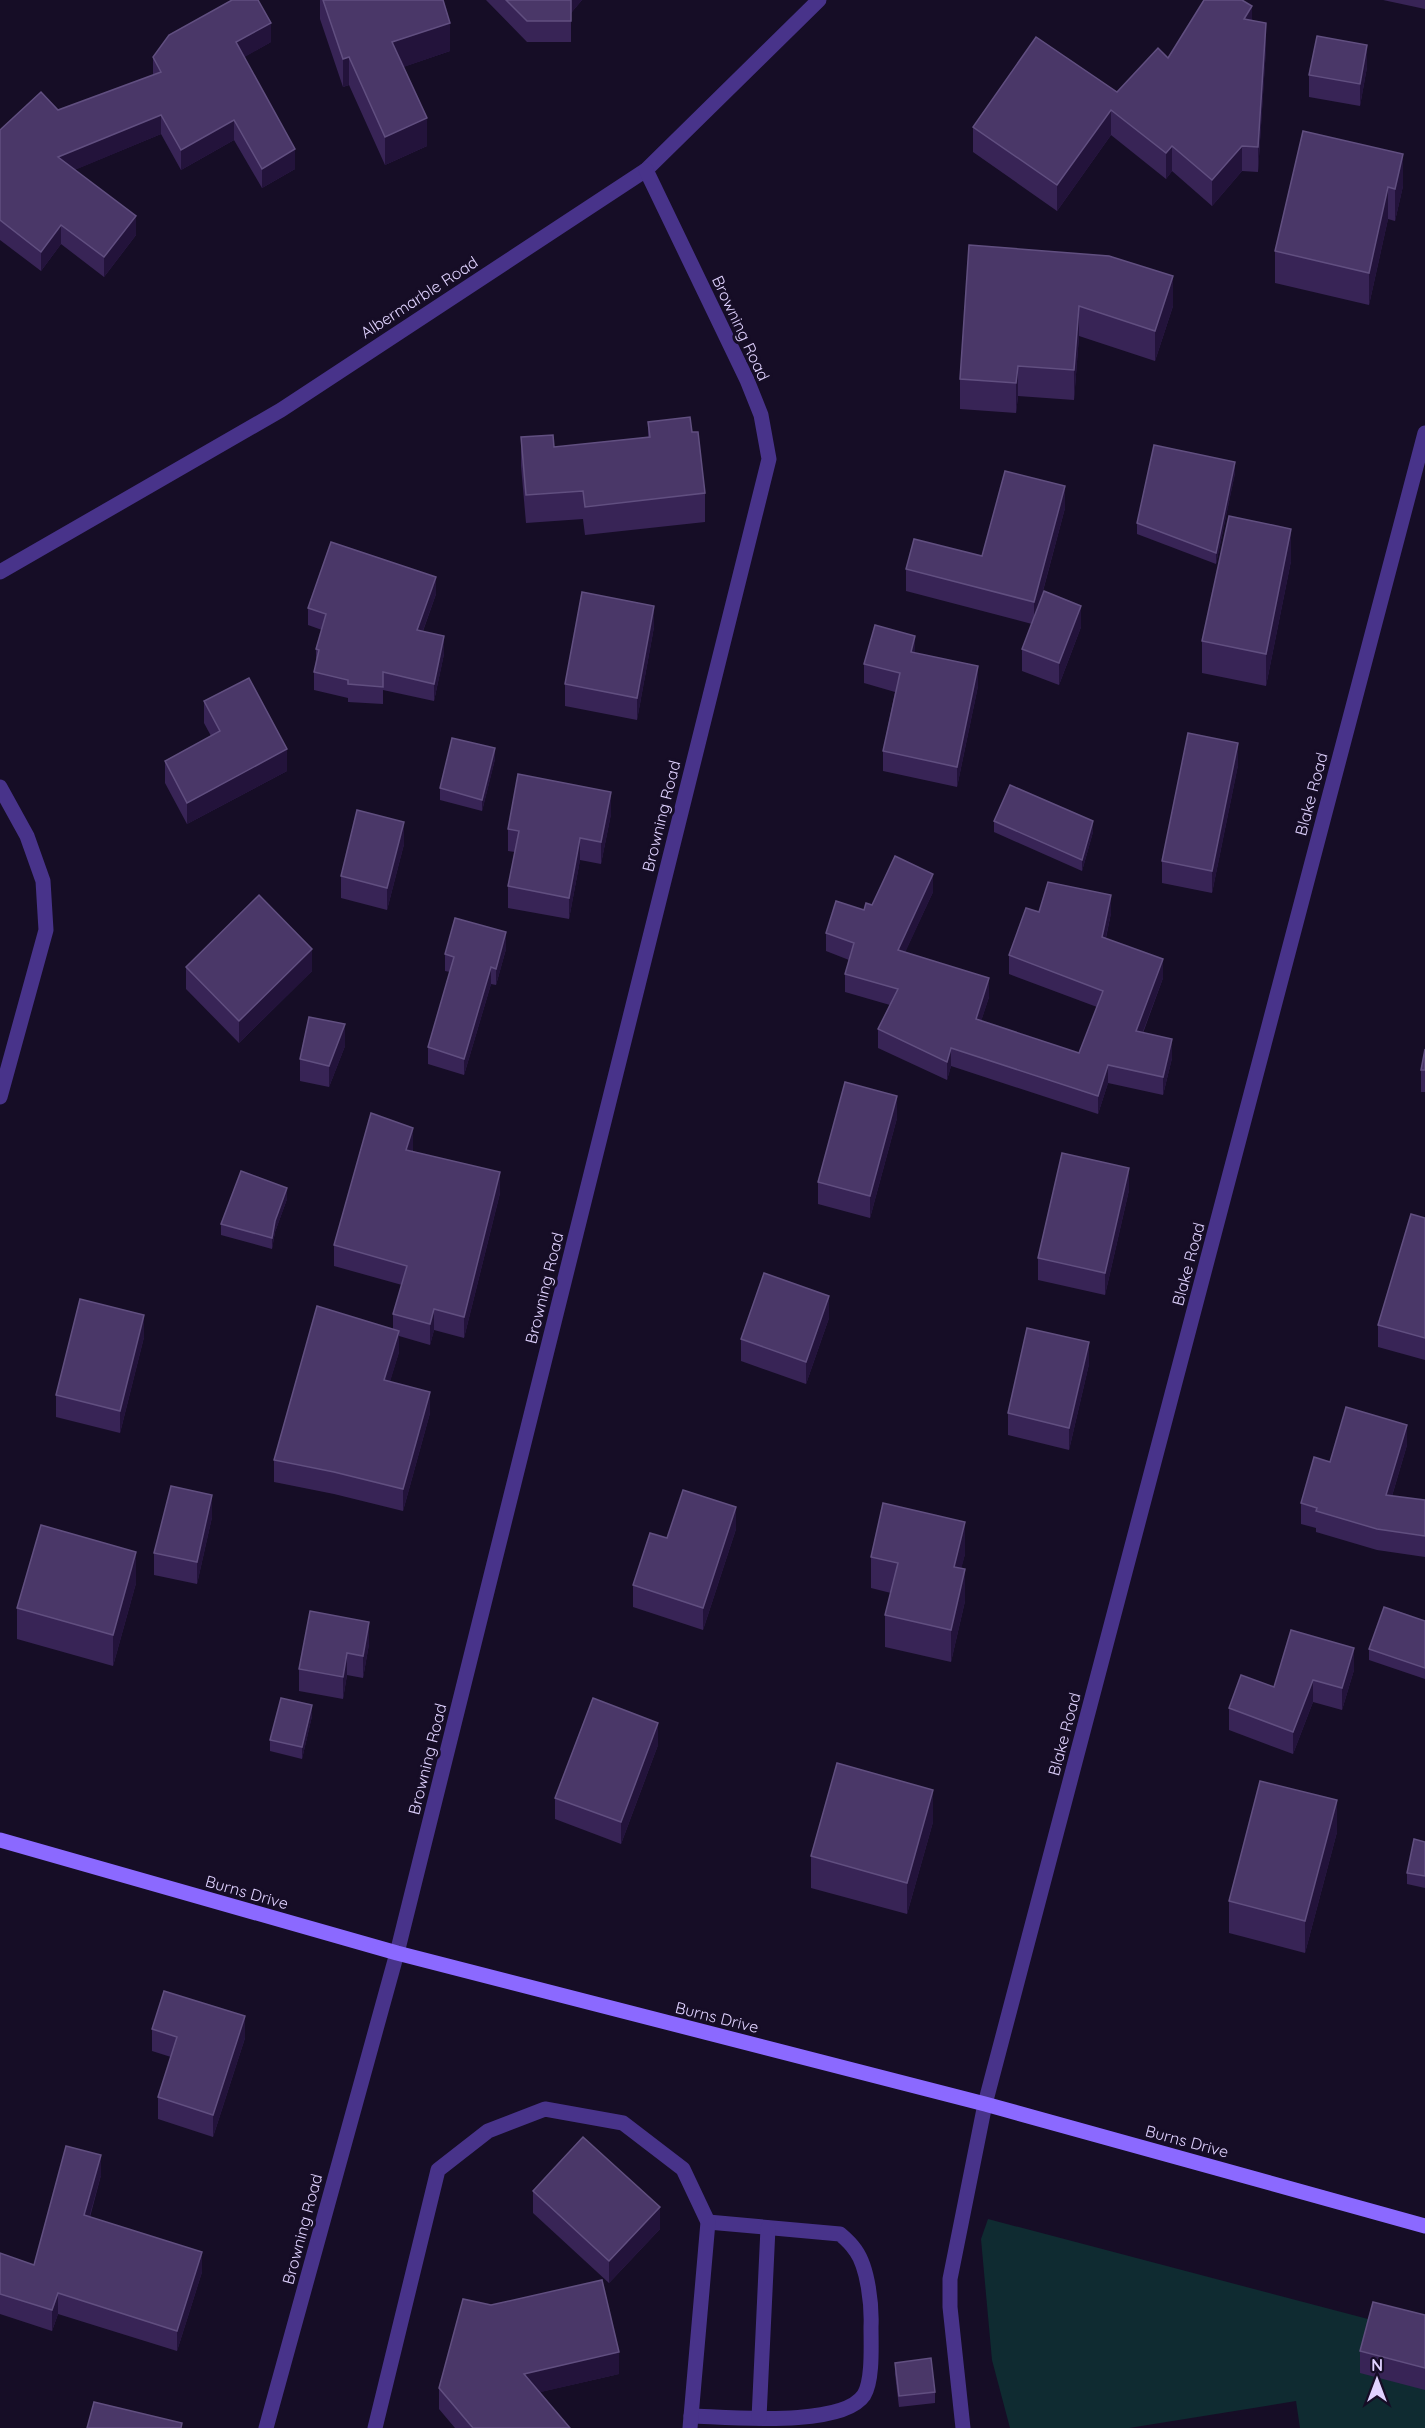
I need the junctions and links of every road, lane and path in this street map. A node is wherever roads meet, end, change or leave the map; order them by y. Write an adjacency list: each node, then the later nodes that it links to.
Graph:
1 (819, 0): 2 (street, Albermarble Road)
2 (646, 170): 4 (street, Albermarble Road); 8 (street, Browning Road)
3 (1425, 433): 9 (street, Blake Road)
4 (2, 566)
5 (0, 787): 6 (street)
6 (0, 1097)
7 (0, 1840): 8 (main road, Burns Drive)
8 (397, 1953): 9 (main road, Burns Drive); 15 (street, Browning Road)
9 (985, 2104): 11 (main road, Burns Drive); 17 (street, Blake Road)
10 (708, 2222): 12 (street); 14 (street); 16 (street)
11 (1425, 2226)
12 (768, 2228): 13 (street); 13 (street)
13 (759, 2418): 14 (street)
14 (691, 2422)
15 (266, 2428)
16 (375, 2428)
17 (963, 2428)

